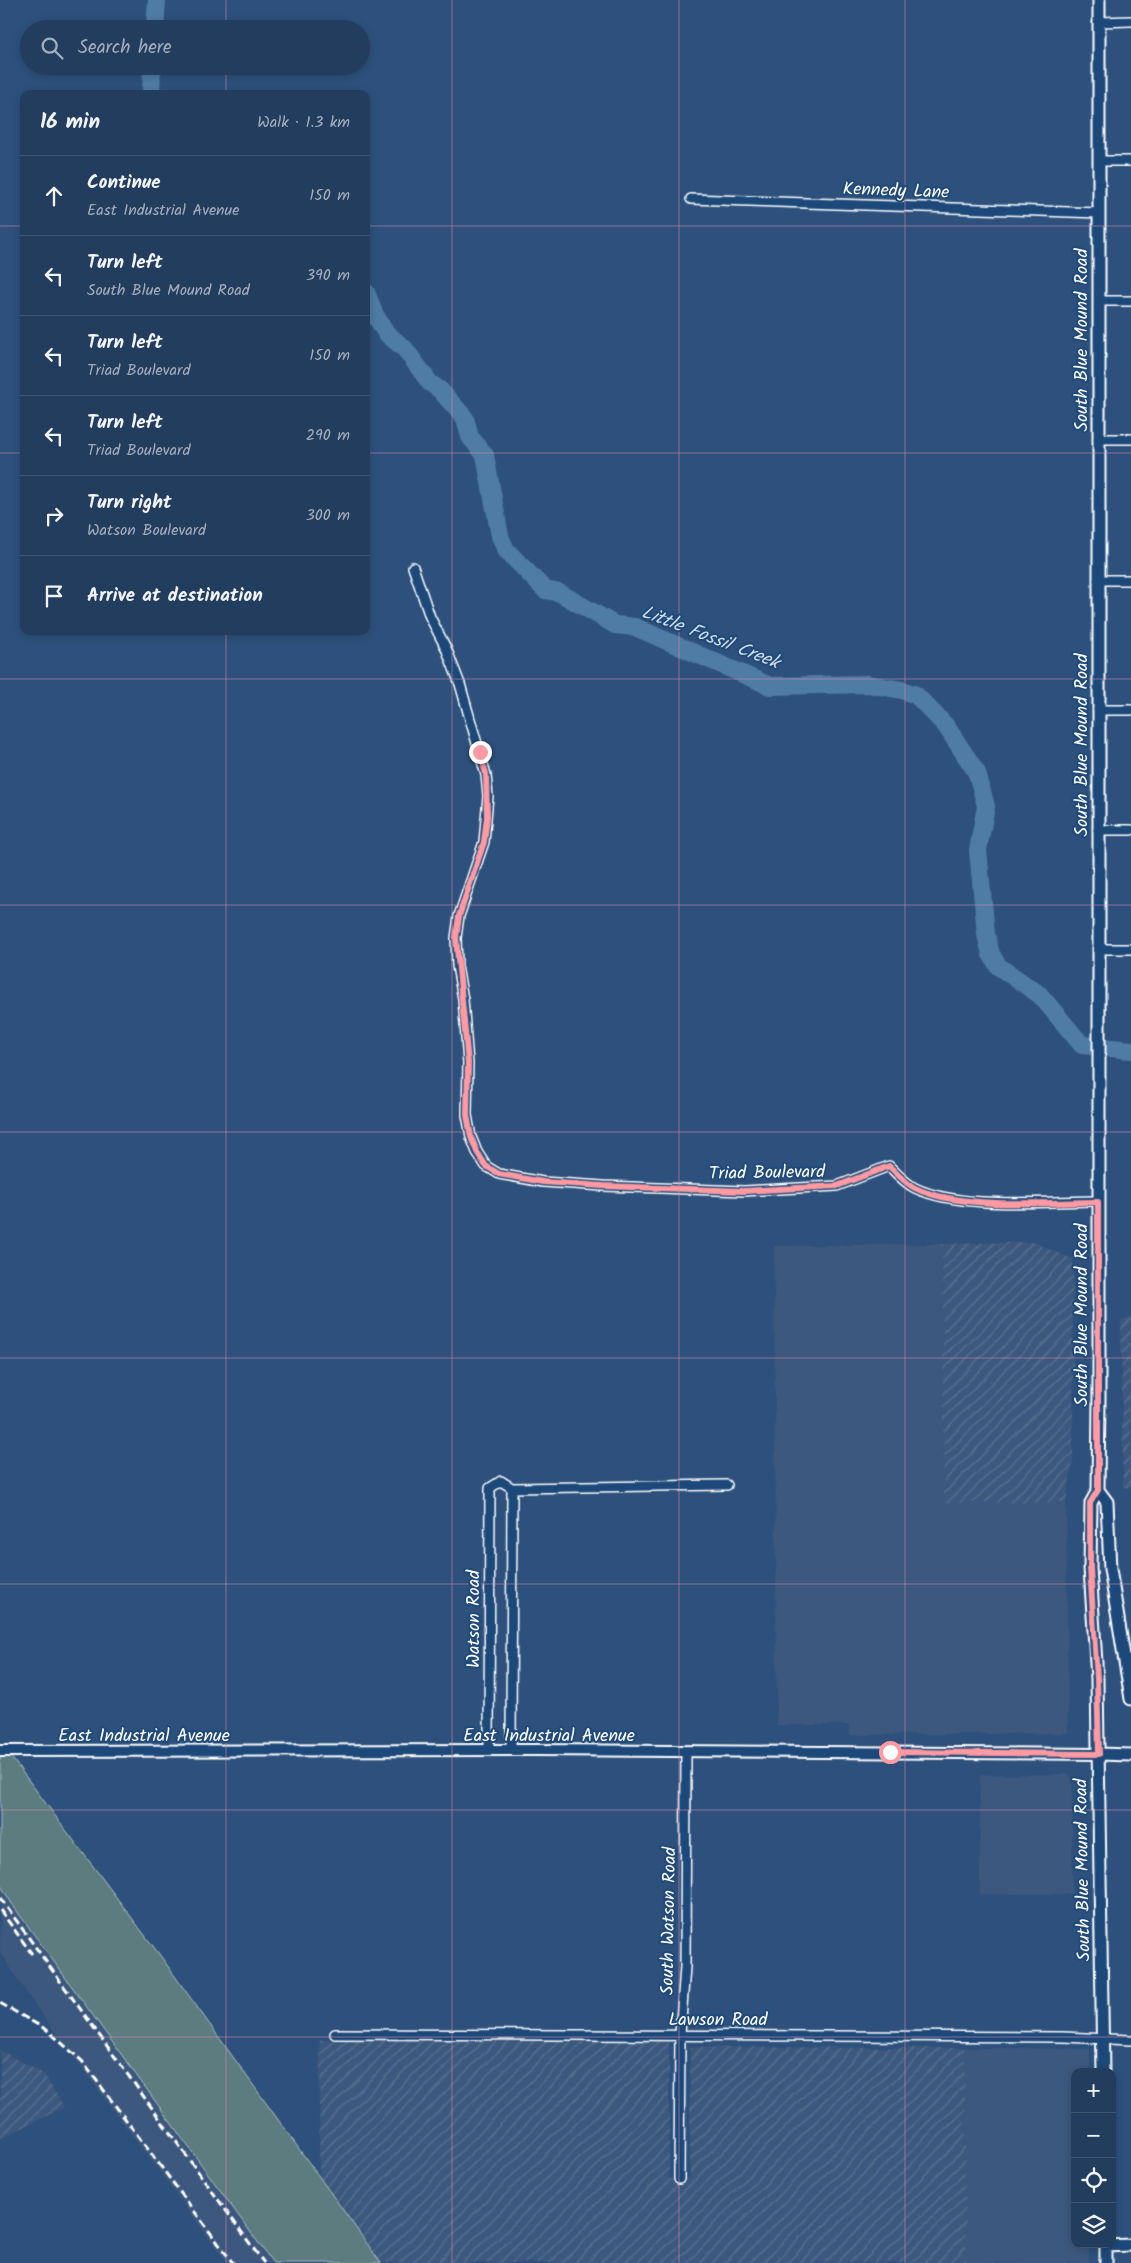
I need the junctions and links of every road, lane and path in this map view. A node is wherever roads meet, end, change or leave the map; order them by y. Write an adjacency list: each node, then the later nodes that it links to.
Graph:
1 (1099, 0): 3 (main road, South Blue Mound Road)
2 (1131, 21): 3 (street)
3 (1099, 22): 4 (main road, South Blue Mound Road)
4 (1100, 161): 5 (street); 7 (main road, South Blue Mound Road)
5 (1131, 161)
6 (691, 199): 7 (street, Kennedy Lane)
7 (1099, 213): 8 (main road, South Blue Mound Road)
8 (1099, 301): 9 (street); 10 (main road, South Blue Mound Road)
9 (1131, 301)
10 (1098, 439): 11 (street); 13 (main road, South Blue Mound Road)
11 (1131, 439)
12 (413, 567): 21 (street, Triad Boulevard)
13 (1098, 580): 14 (street); 15 (main road, South Blue Mound Road)
14 (1131, 580)
15 (1098, 710): 16 (street); 17 (main road, South Blue Mound Road)
16 (1131, 710)
17 (1098, 830): 18 (street); 19 (main road, South Blue Mound Road)
18 (1131, 830)
19 (1098, 949): 20 (street); 21 (main road, South Blue Mound Road)
20 (1131, 949)
21 (1098, 1202): 24 (main road, South Blue Mound Road)
22 (727, 1485): 23 (street)
23 (512, 1488): 26 (street, Watson Road); 27 (street)
24 (1098, 1490): 25 (main road, South Blue Mound Road); 30 (main road, South Blue Mound Road)
25 (1131, 1699)
26 (489, 1750): 27 (street, East Industrial Avenue); 28 (street, East Industrial Avenue)
27 (511, 1750): 29 (street, East Industrial Avenue)
28 (0, 1751)
29 (686, 1752): 30 (street, East Industrial Avenue); 33 (street, South Watson Road)
30 (1099, 1754): 31 (main road); 34 (main road, South Blue Mound Road)
31 (1131, 1755)
32 (335, 2034): 33 (street, Lawson Road)
33 (680, 2034): 34 (street, Lawson Road); 37 (street, South Watson Road)
34 (1101, 2037): 35 (street, Lawson Road); 36 (main road, South Blue Mound Road)
35 (1131, 2040)
36 (1102, 2068)
37 (679, 2180)
38 (1116, 2245): 39 (main road)
39 (1131, 2245)
40 (1106, 2248): 41 (main road)
41 (1106, 2263)

